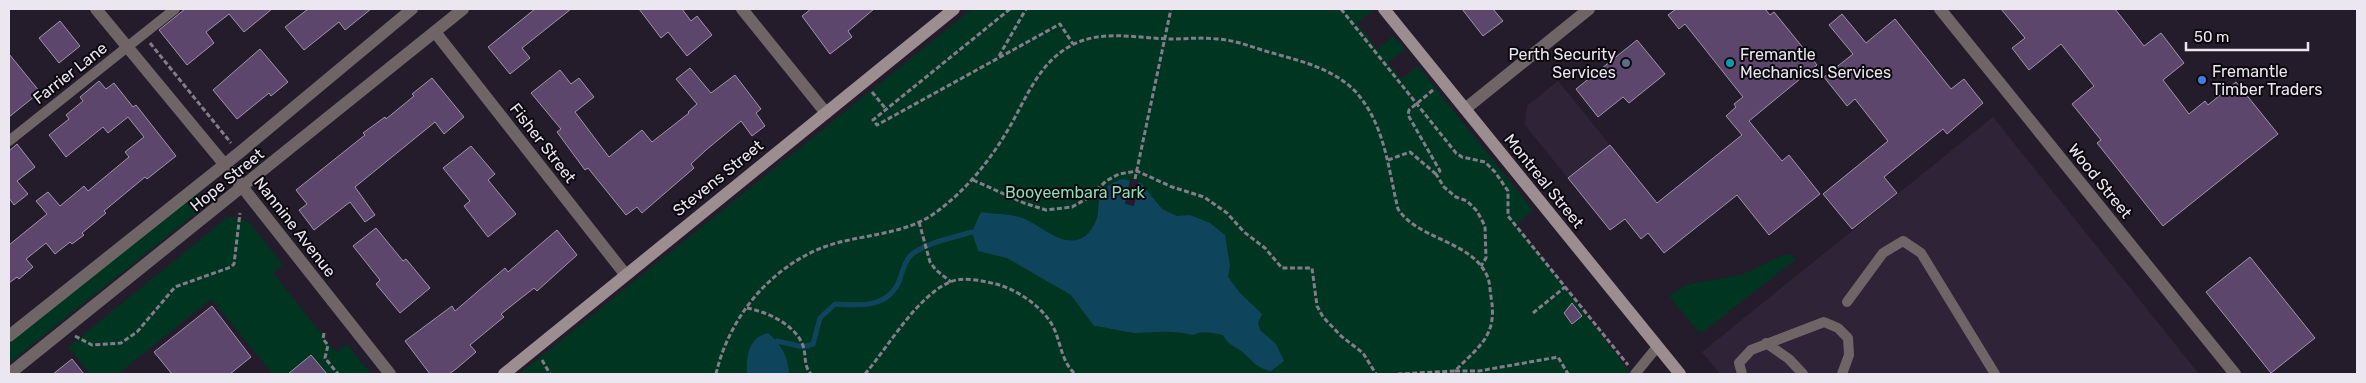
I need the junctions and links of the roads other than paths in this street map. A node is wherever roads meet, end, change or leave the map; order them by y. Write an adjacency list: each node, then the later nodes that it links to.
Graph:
1 (96, 9): 11 (street, Nannine Avenue)
2 (175, 9): 11 (lane, Farrier Lane)
3 (412, 9): 15 (street, Hope Street)
4 (463, 9): 10 (street, Hope Street)
5 (742, 9): 13 (street)
6 (954, 9): 13 (street, Stevens Street)
7 (1384, 9): 12 (street, Montreal Street)
8 (1589, 9): 12 (street)
9 (1940, 9): 31 (street, Wood Street)
10 (435, 32): 16 (street, Hope Street); 17 (street, Fisher Street)
11 (127, 48): 14 (lane, Farrier Lane); 15 (street, Nannine Avenue)
12 (1465, 109): 21 (street, Montreal Street)
13 (826, 113): 17 (street, Stevens Street)
14 (9, 141)
15 (225, 165): 16 (street, Nannine Avenue); 19 (street, Hope Street)
16 (243, 188): 23 (street, Hope Street); 24 (street, Nannine Avenue)
17 (625, 274): 25 (street, Stevens Street)
18 (1847, 302): 30 (lane)
19 (9, 336)
20 (1766, 343): 27 (lane); 28 (lane); 29 (lane)
21 (1657, 347): 22 (lane); 26 (street, Montreal Street)
22 (1632, 371)
23 (16, 372)
24 (390, 374)
25 (504, 374)
26 (1680, 374)
27 (1742, 374)
28 (1803, 374)
29 (1842, 374)
30 (1995, 374)
31 (2235, 374)

